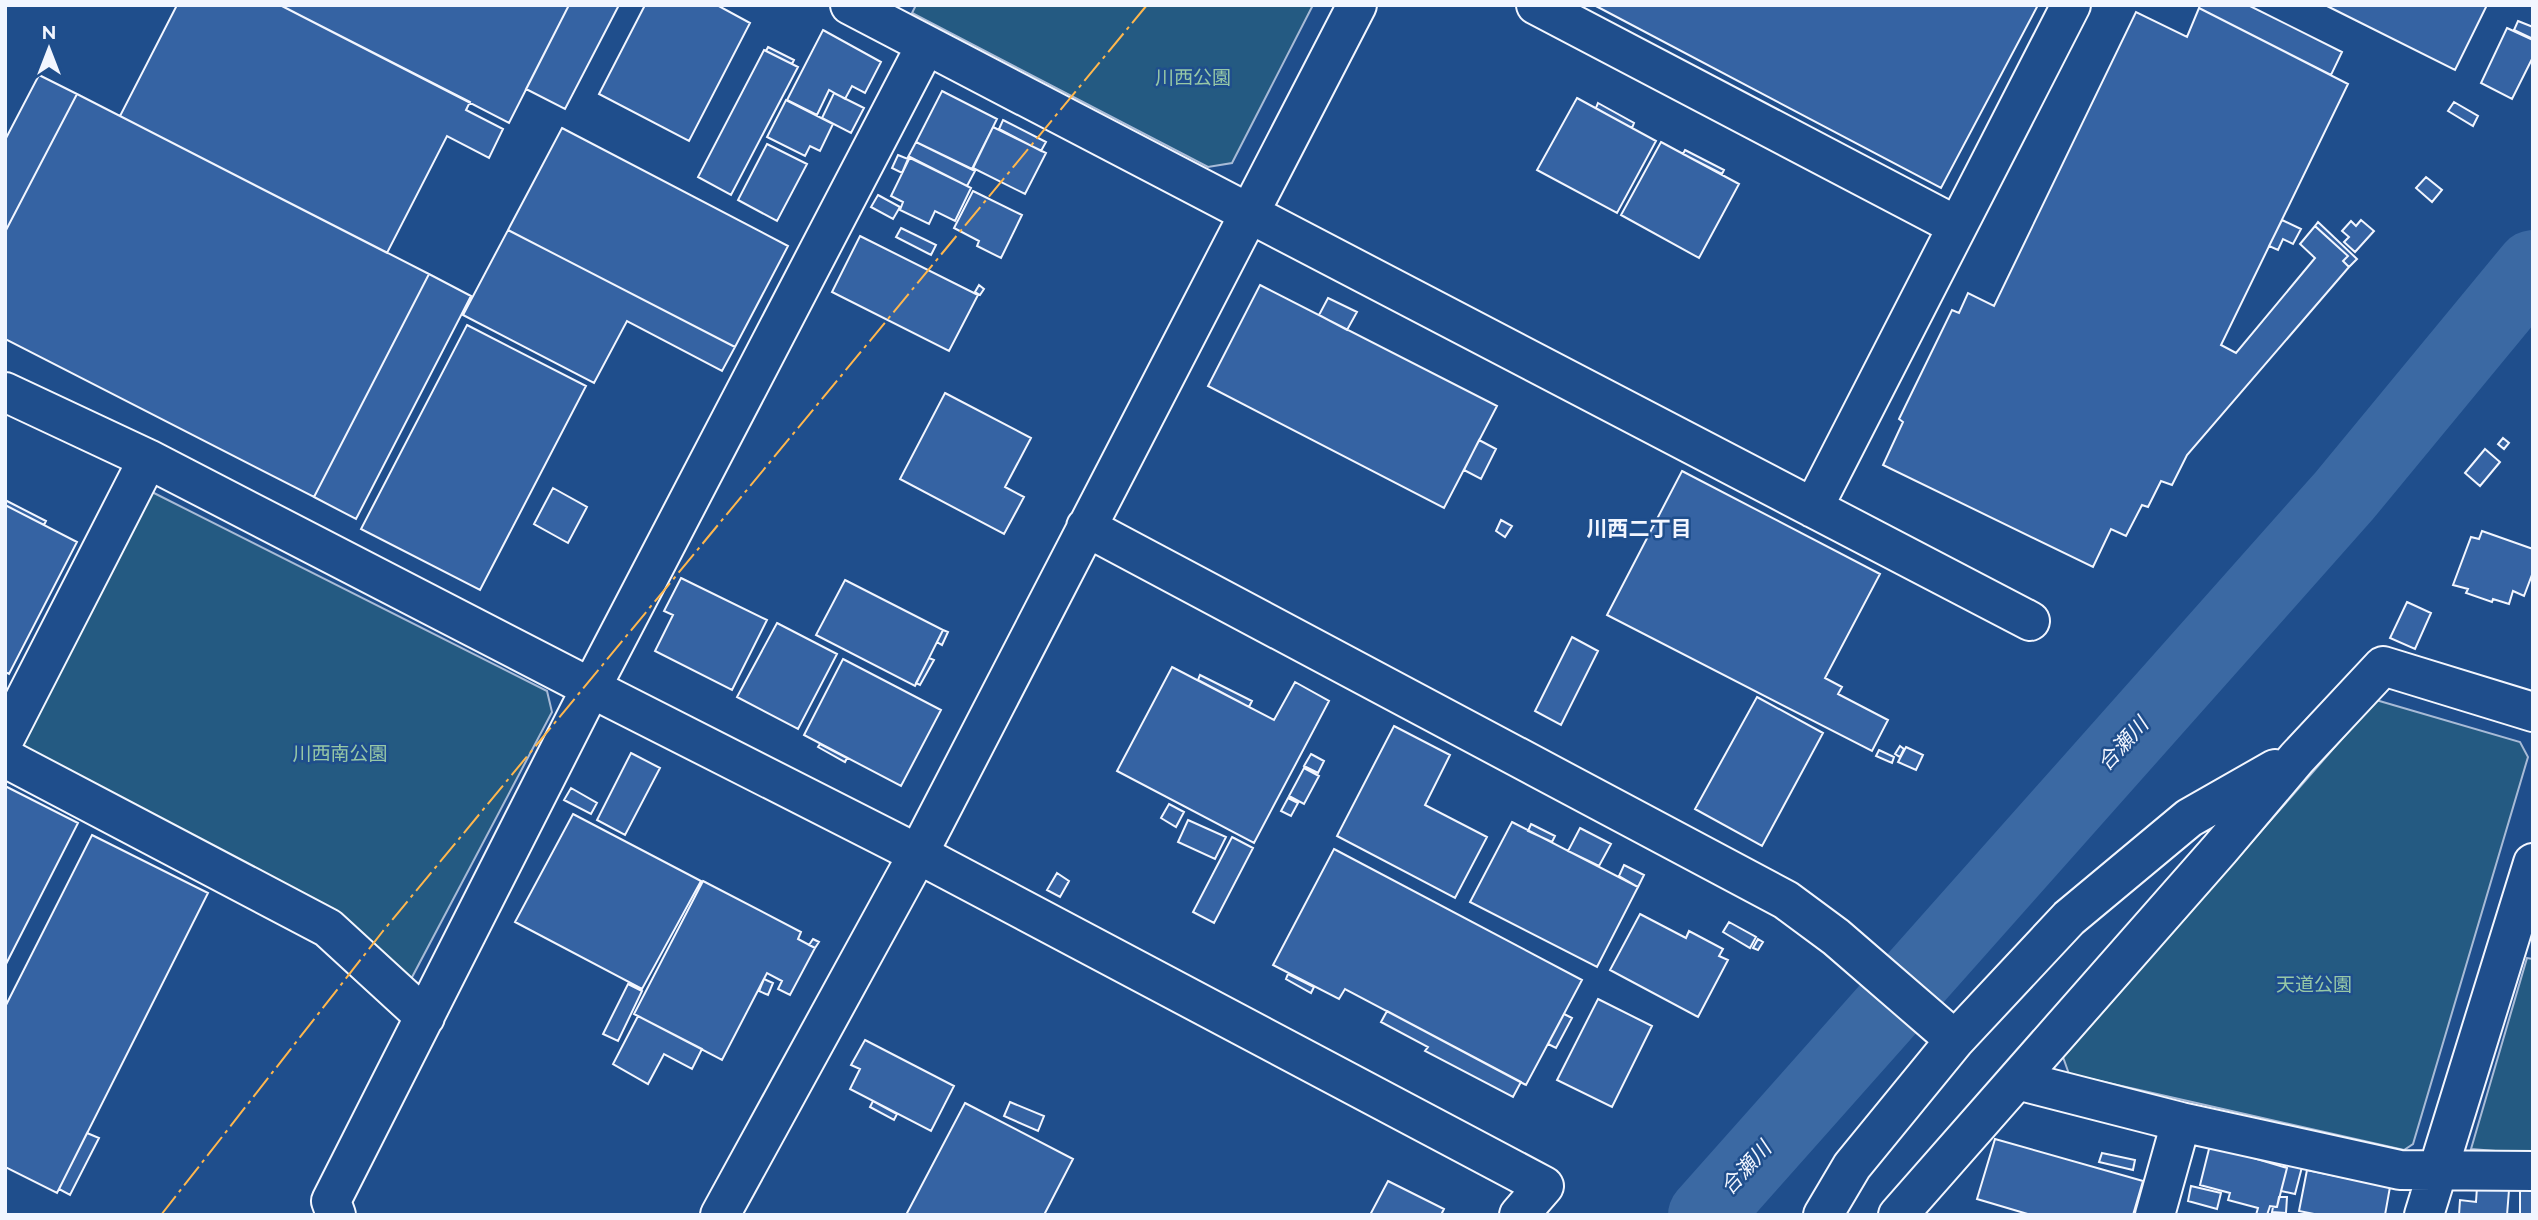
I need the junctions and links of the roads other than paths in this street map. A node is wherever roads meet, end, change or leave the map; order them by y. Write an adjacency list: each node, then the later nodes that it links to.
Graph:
1 (850, 5): 5 (street)
2 (1357, 5): 6 (street)
3 (1536, 5): 7 (street)
4 (2071, 5): 7 (street)
5 (926, 45): 6 (street); 13 (street)
6 (1248, 215): 10 (street); 11 (street)
7 (1957, 226): 10 (street)
8 (5, 392): 9 (street)
9 (148, 459): 13 (street); 15 (street)
10 (1813, 508): 12 (street)
11 (1086, 527): 18 (street); 21 (street)
12 (2030, 621)
13 (591, 688): 18 (street); 20 (street)
14 (2533, 712): 17 (street)
15 (5, 738)
16 (5, 758): 20 (street)
17 (2297, 758): 21 (street); 22 (street)
18 (918, 854): 27 (street); 28 (street)
19 (2533, 863): 24 (street)
20 (425, 1017): 26 (street)
21 (1955, 1041): 29 (street)
22 (2017, 1080): 23 (street); 30 (street)
23 (2181, 1122): 24 (street); 31 (street)
24 (2437, 1170): 25 (street); 32 (street)
25 (2533, 1171)
26 (336, 1215)
27 (720, 1215)
28 (1519, 1215)
29 (1823, 1215)
30 (1898, 1215)
31 (2155, 1215)
32 (2424, 1215)

